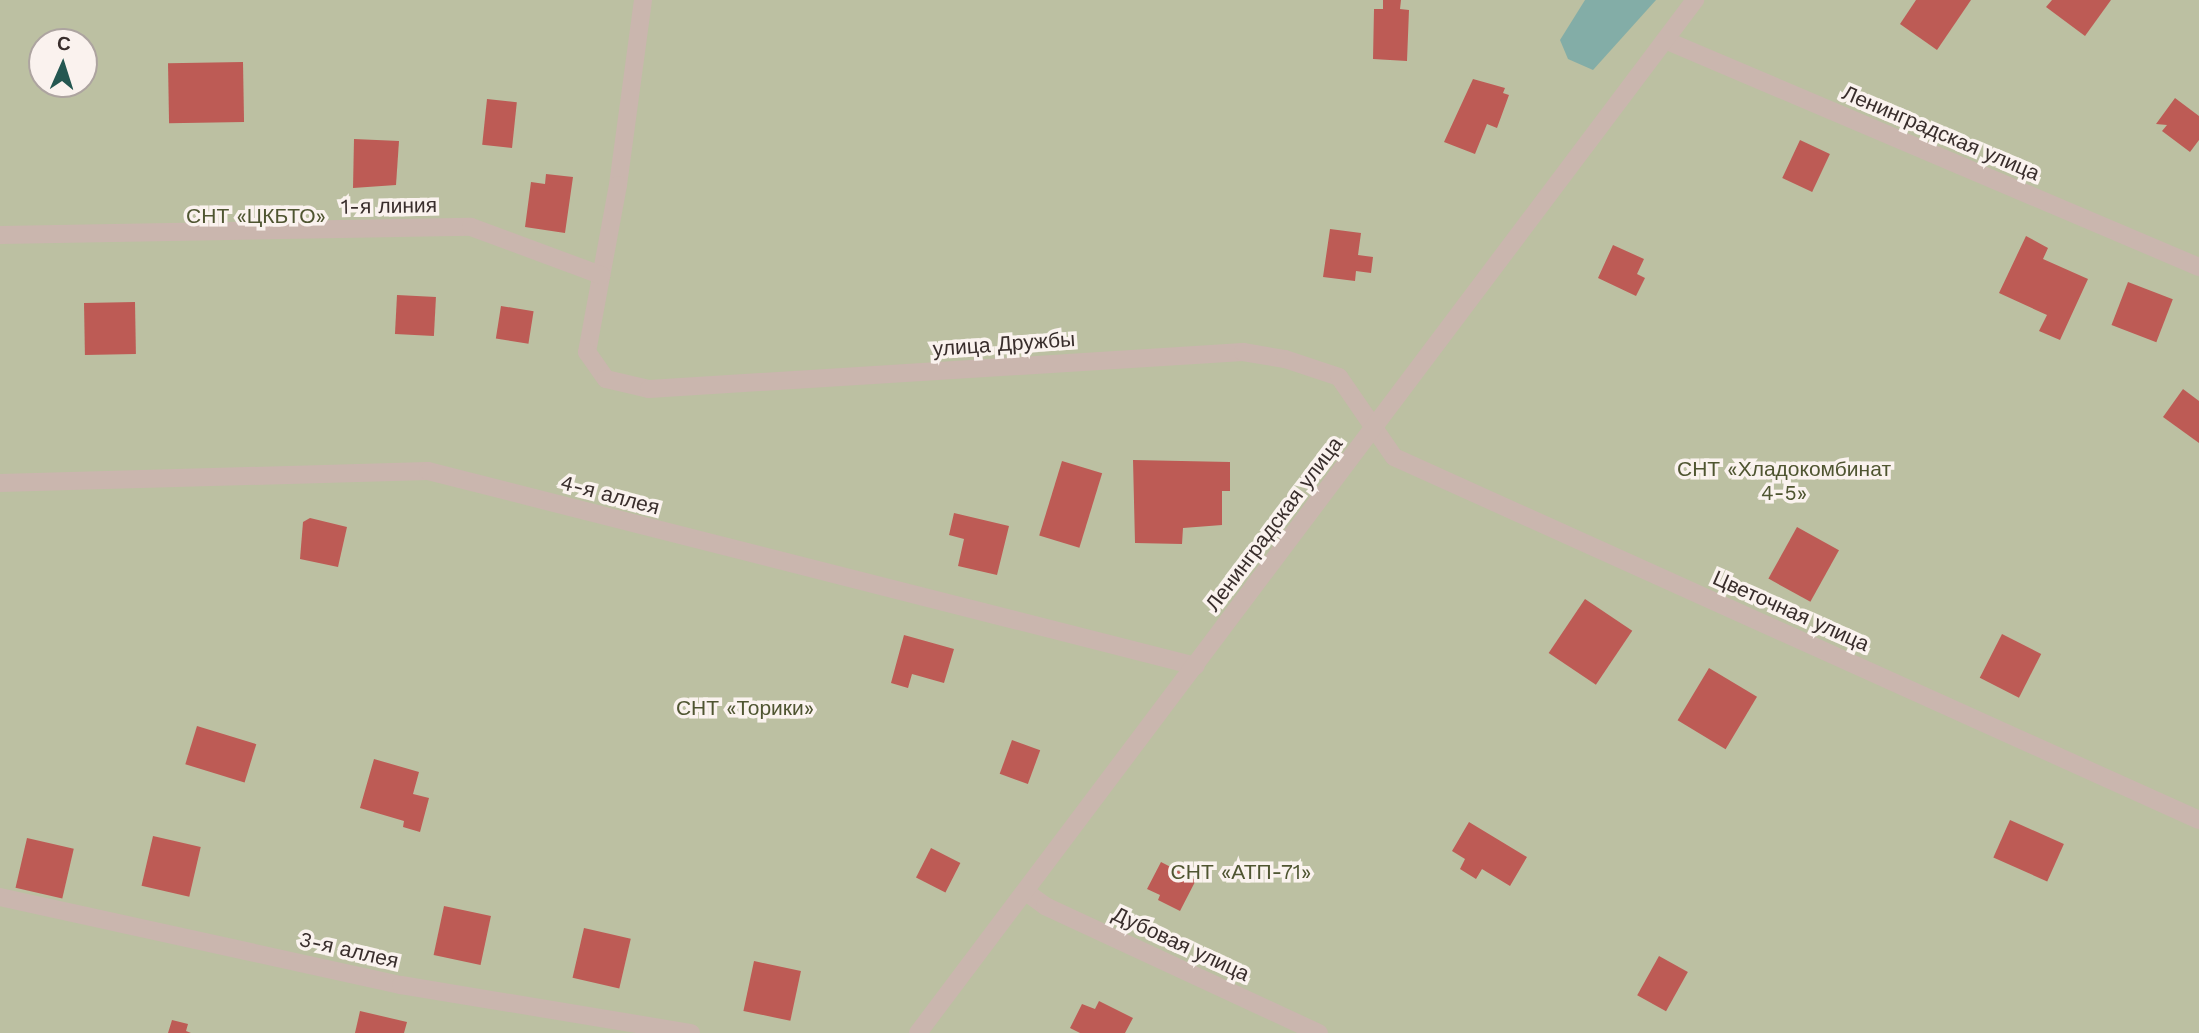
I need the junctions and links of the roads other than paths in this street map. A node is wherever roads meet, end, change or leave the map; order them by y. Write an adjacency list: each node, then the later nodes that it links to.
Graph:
1 (643, 0): 6 (street)
2 (1695, 0): 3 (street, Ленинградская улица)
3 (1665, 40): 5 (street, Ленинградская улица); 7 (street, Ленинградская улица)
4 (0, 235): 6 (street, 1-я линия)
5 (2199, 267)
6 (601, 275): 7 (street, улица Дружбы)
7 (1373, 431): 9 (street, Ленинградская улица); 10 (street, Цветочная улица)
8 (0, 483): 9 (street, 4-я аллея)
9 (1196, 666): 11 (street, Ленинградская улица)
10 (2199, 820)
11 (1026, 892): 14 (street, Ленинградская улица); 15 (street, Дубовая улица)
12 (0, 897): 13 (street, 3-я аллея)
13 (691, 1033)
14 (918, 1033)
15 (1319, 1033)

